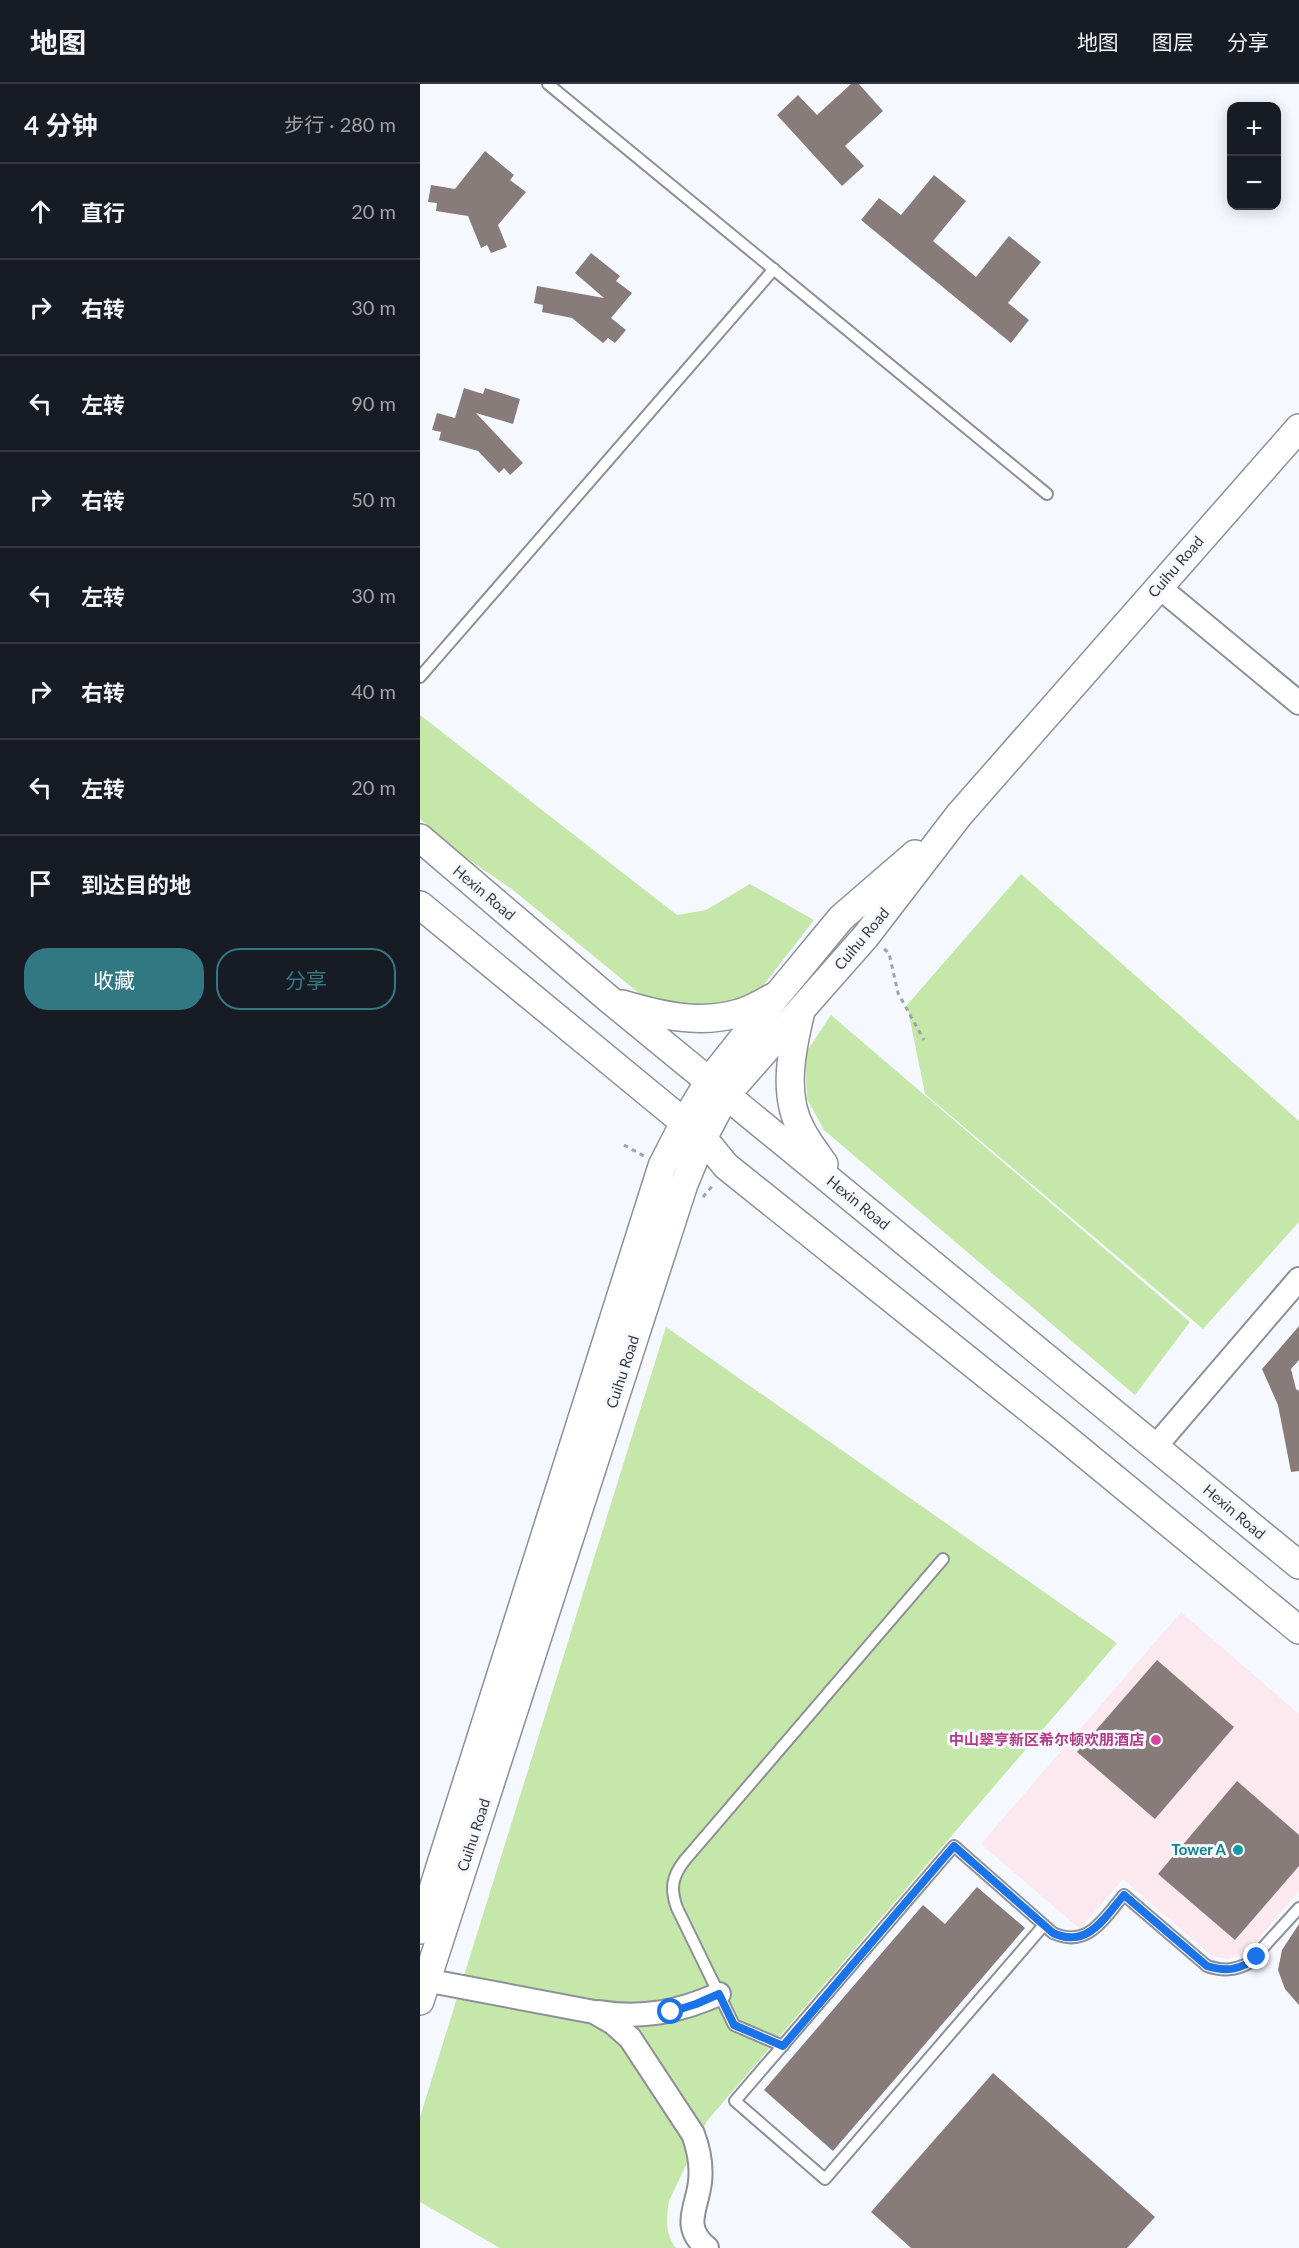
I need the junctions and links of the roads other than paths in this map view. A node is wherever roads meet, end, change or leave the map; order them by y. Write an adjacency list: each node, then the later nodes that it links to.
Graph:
1 (548, 84): 2 (lane)
2 (774, 269): 4 (lane); 6 (lane)
3 (1299, 428): 5 (street, Cuihu Road)
4 (1047, 494)
5 (1159, 587): 7 (street); 8 (street, Cuihu Road)
6 (420, 677)
7 (1299, 703)
8 (959, 815): 11 (street, Cuihu Road); 13 (street, Cuihu Road)
9 (420, 838): 12 (street, Hexin Road)
10 (420, 905): 15 (street)
11 (779, 993): 12 (street); 14 (street, Cuihu Road)
12 (610, 1000): 14 (street, Hexin Road)
13 (801, 1010): 14 (street, Cuihu Road); 16 (street)
14 (718, 1088): 15 (street, Cuihu Road); 16 (street, Hexin Road)
15 (693, 1130): 21 (street); 24 (street, Cuihu Road); 25 (street, Cuihu Road)
16 (839, 1188): 18 (street, Hexin Road)
17 (1299, 1279): 18 (street)
18 (1155, 1447): 20 (street, Hexin Road)
19 (943, 1559): 26 (lane)
20 (1299, 1565)
21 (1299, 1630)
22 (1299, 1908): 23 (lane)
23 (1044, 1925): 28 (lane); 28 (lane)
24 (420, 1930)
25 (422, 1987): 27 (street)
26 (719, 1994): 27 (street); 28 (lane)
27 (594, 2012): 29 (street)
28 (783, 2046)
29 (707, 2248)

